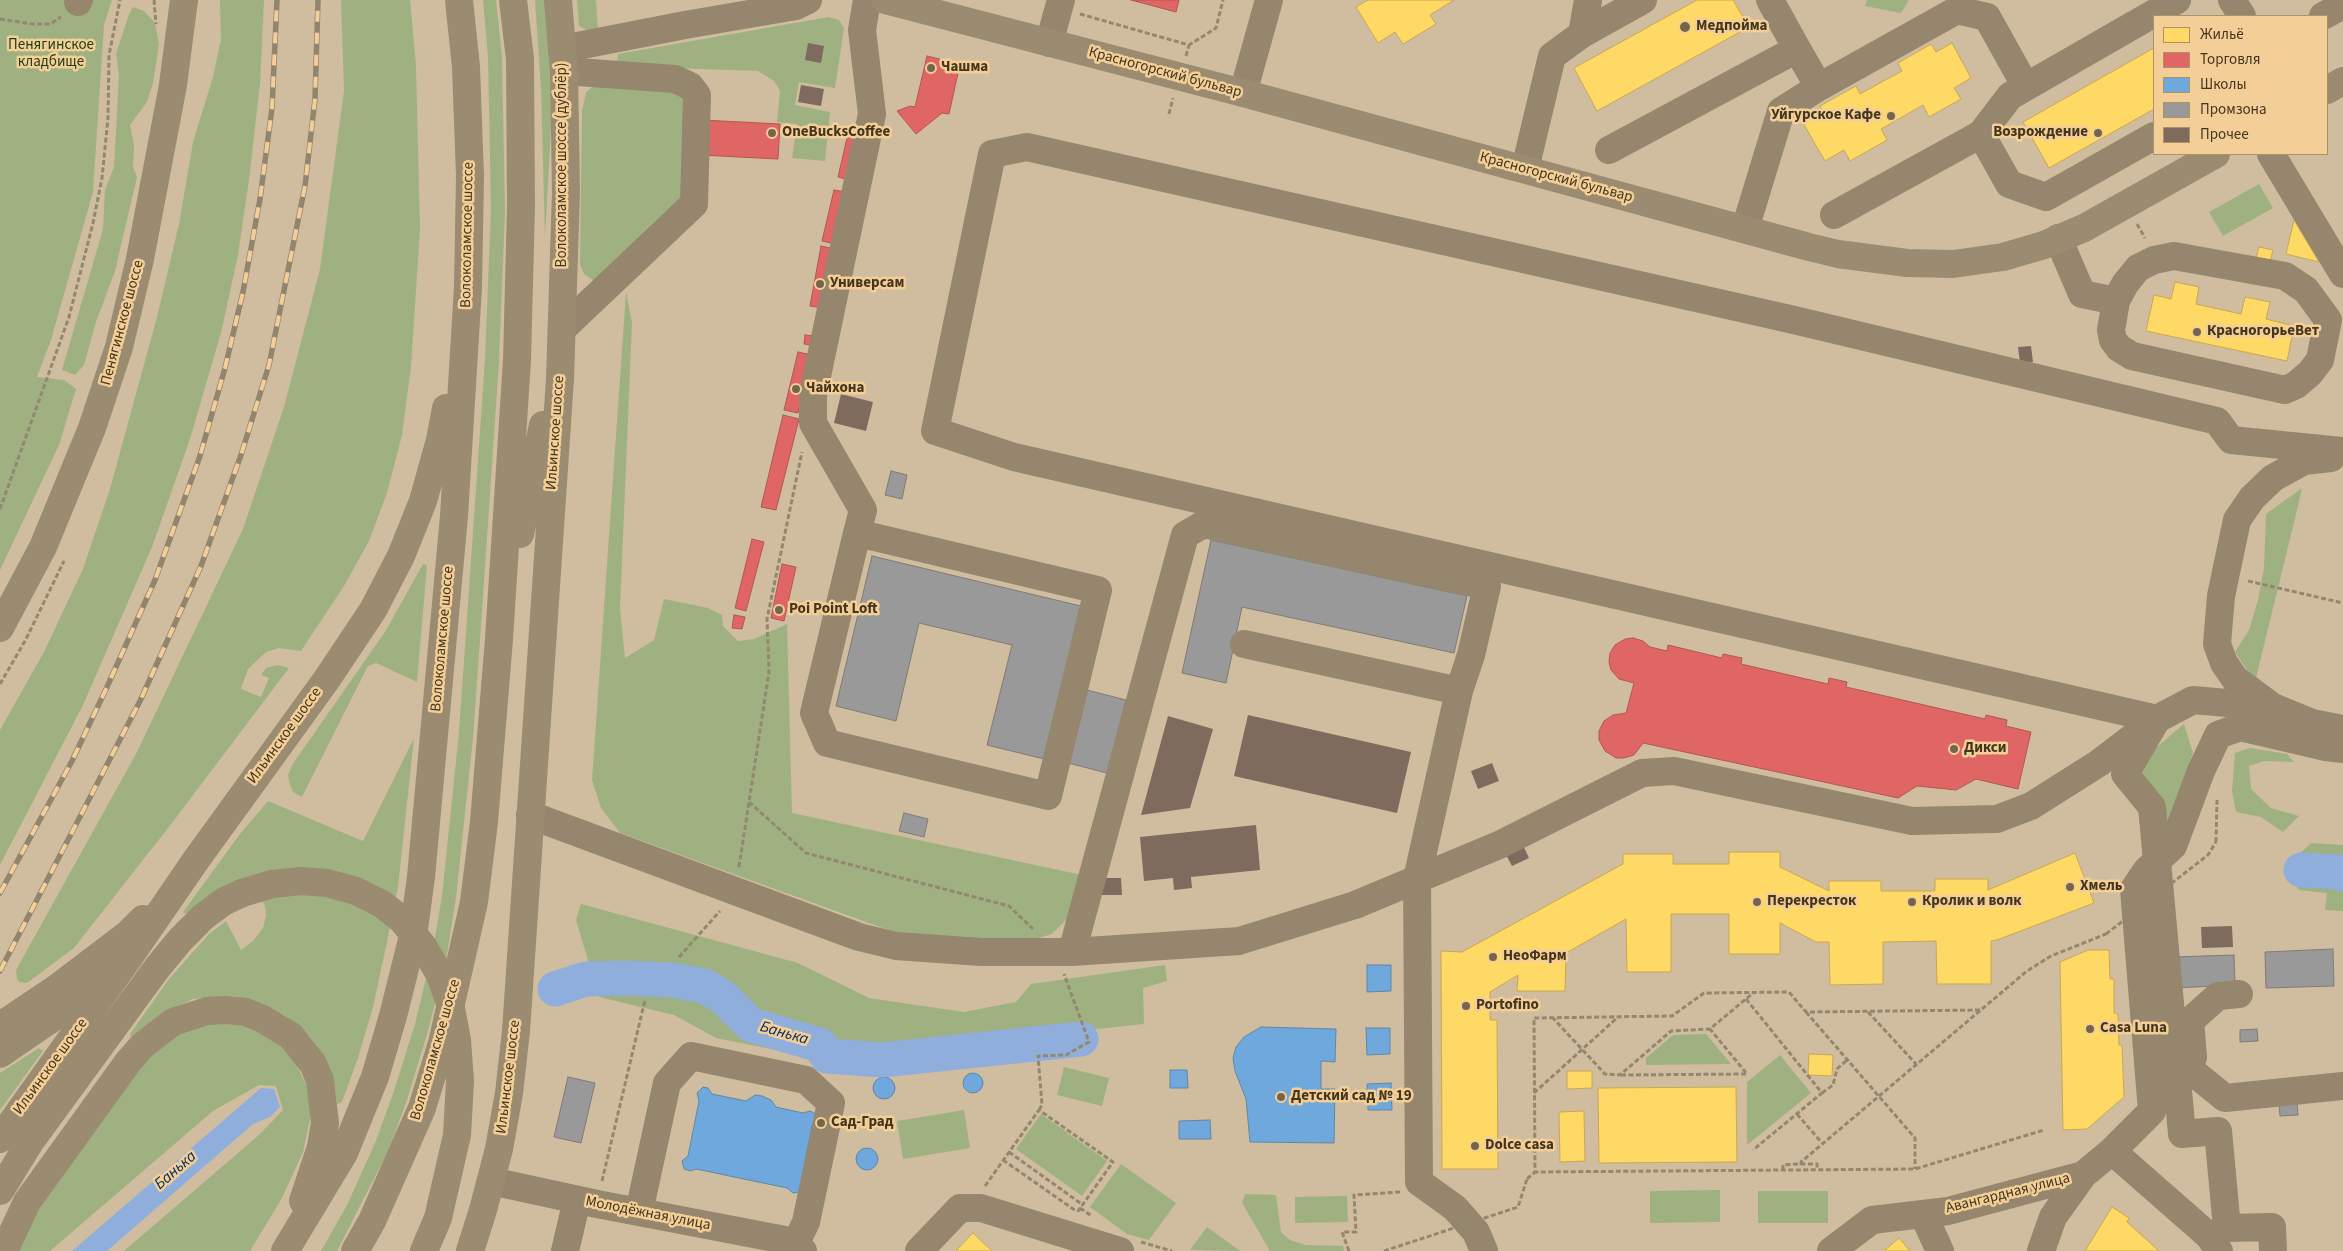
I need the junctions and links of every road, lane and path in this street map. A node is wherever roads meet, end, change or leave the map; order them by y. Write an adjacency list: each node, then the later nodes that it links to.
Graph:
1 (120, 0): 50 (path)
2 (154, 0): 24 (path)
3 (184, 0): 54 (main road, Пенягинское шоссе)
4 (459, 0): 46 (main road, Волоколамское шоссе)
5 (513, 0): 55 (main road, Волоколамское шоссе)
6 (558, 0): 28 (main road, Волоколамское шоссе (дублёр))
7 (808, 0): 28 (street)
8 (867, 0): 51 (street)
9 (884, 0): 18 (main road, Красногорский бульвар)
10 (1223, 0): 19 (path)
11 (1269, 0): 33 (street)
12 (1588, 0): 25 (street)
13 (1643, 0): 25 (street)
14 (1770, 0): 27 (street)
15 (2177, 0): 30 (street)
16 (2232, 0): 21 (street)
17 (79, 1): 23 (path)
18 (911, 4): 26 (main road, Красногорский бульвар)
19 (1060, 4): 26 (street)
20 (2343, 5): 22 (street)
21 (2241, 15)
22 (2325, 15)
23 (0, 19)
24 (156, 31)
25 (1582, 34): 39 (street)
26 (1049, 43): 33 (main road, Красногорский бульвар)
27 (1797, 49): 31 (street); 36 (street)
28 (563, 60): 48 (main road, Волоколамское шоссе (дублёр)); 48 (street)
29 (2343, 80): 32 (main road)
30 (2026, 86): 31 (street); 34 (street)
31 (1819, 88): 42 (street)
32 (2328, 89)
33 (1243, 93): 39 (main road, Красногорский бульвар)
34 (1981, 134): 35 (street); 40 (street)
35 (2153, 137)
36 (1609, 150)
37 (2214, 155): 43 (main road, Красногорский бульвар)
38 (2273, 155): 45 (street)
39 (1525, 169): 42 (main road, Красногорский бульвар)
40 (1834, 215)
41 (2137, 224): 44 (path)
42 (1745, 229): 43 (main road, Красногорский бульвар)
43 (2058, 238): 47 (street)
44 (2144, 238)
45 (2343, 274)
46 (468, 287): 65 (main road, Ильинское шоссе); 118 (main road, Волоколамское шоссе)
47 (2116, 301): 47 (street)
48 (562, 329): 55 (main road); 63 (main road, Ильинское шоссе)
49 (2343, 451): 52 (street); 59 (street)
50 (0, 509)
51 (858, 533): 51 (street)
52 (2225, 576): 53 (path); 58 (street)
53 (2343, 604)
54 (0, 628)
55 (499, 639): 120 (main road, Волоколамское шоссе)
56 (1244, 644): 57 (street)
57 (1459, 691): 66 (street); 69 (street)
58 (2273, 706): 59 (street); 60 (street)
59 (2157, 719): 66 (street); 133 (street)
60 (2343, 729)
61 (2343, 749): 88 (street, Авангардная улица)
62 (749, 802): 69 (path)
63 (530, 815): 67 (street); 108 (main road, Ильинское шоссе)
64 (2216, 842): 75 (path, bridge)
65 (196, 860): 68 (main road); 96 (main road, Ильинское шоссе)
66 (1417, 879): 69 (street); 128 (street)
67 (735, 892): 69 (street); 70 (path)
68 (128, 934): 80 (main road); 83 (main road)
69 (1064, 952): 93 (path)
70 (680, 957)
71 (1754, 992): 73 (path); 77 (path); 79 (path)
72 (2239, 994): 86 (street)
73 (1746, 999): 81 (path); 91 (path)
74 (645, 1000): 111 (path)
75 (1980, 1010): 76 (path); 85 (path)
76 (1868, 1011): 77 (path); 85 (path)
77 (1806, 1012): 84 (path)
78 (1552, 1017): 79 (path); 82 (path); 90 (path)
79 (1619, 1017): 82 (path)
80 (0, 1026)
81 (1710, 1029): 87 (path); 87 (path)
82 (1583, 1050): 87 (path); 90 (path)
83 (0, 1054)
84 (1847, 1060): 91 (path); 92 (path)
85 (1916, 1064): 92 (path)
86 (2194, 1073): 88 (street); 89 (street)
87 (1620, 1075)
88 (2149, 1077): 99 (street, Авангардная улица)
89 (2343, 1086)
90 (1534, 1093): 106 (path)
91 (1822, 1093): 94 (path)
92 (1878, 1096): 97 (path); 103 (path)
93 (1039, 1110): 100 (path); 112 (path)
94 (1797, 1114): 97 (path); 98 (path)
95 (2044, 1130): 103 (path)
96 (0, 1139)
97 (1822, 1144): 102 (path)
98 (1753, 1150)
99 (2112, 1151): 107 (street, Авангардная улица); 132 (street)
100 (1009, 1152): 101 (path); 112 (path)
101 (1003, 1160): 113 (path); 116 (path)
102 (1801, 1165): 104 (path); 105 (path)
103 (1915, 1169): 105 (path)
104 (1783, 1170): 105 (path); 106 (path)
105 (1817, 1170)
106 (1535, 1172): 127 (path, bridge)
107 (2083, 1175): 115 (street, Авангардная улица); 131 (street)
108 (491, 1181): 111 (street, Молодёжная улица); 122 (main road, Ильинское шоссе)
109 (1403, 1185): 126 (path)
110 (0, 1192): 121 (main road, bridge)
111 (587, 1202): 114 (street, Молодёжная улица); 123 (street)
112 (1083, 1205): 116 (path)
113 (976, 1208): 116 (street); 124 (street)
114 (639, 1212): 117 (street, Молодёжная улица); 117 (street)
115 (1923, 1214): 129 (street, Авангардная улица); 130 (street)
116 (1070, 1223): 125 (street)
117 (799, 1248)
118 (287, 1249): 119 (main road)
119 (4, 1251)
120 (355, 1251)
121 (424, 1251)
122 (470, 1251)
123 (565, 1251)
124 (919, 1251)
125 (1120, 1251)
126 (1349, 1251)
127 (1384, 1251)
128 (1484, 1251)
129 (1831, 1251)
130 (1940, 1251)
131 (2041, 1251)
132 (2219, 1251)
133 (2273, 1251)

